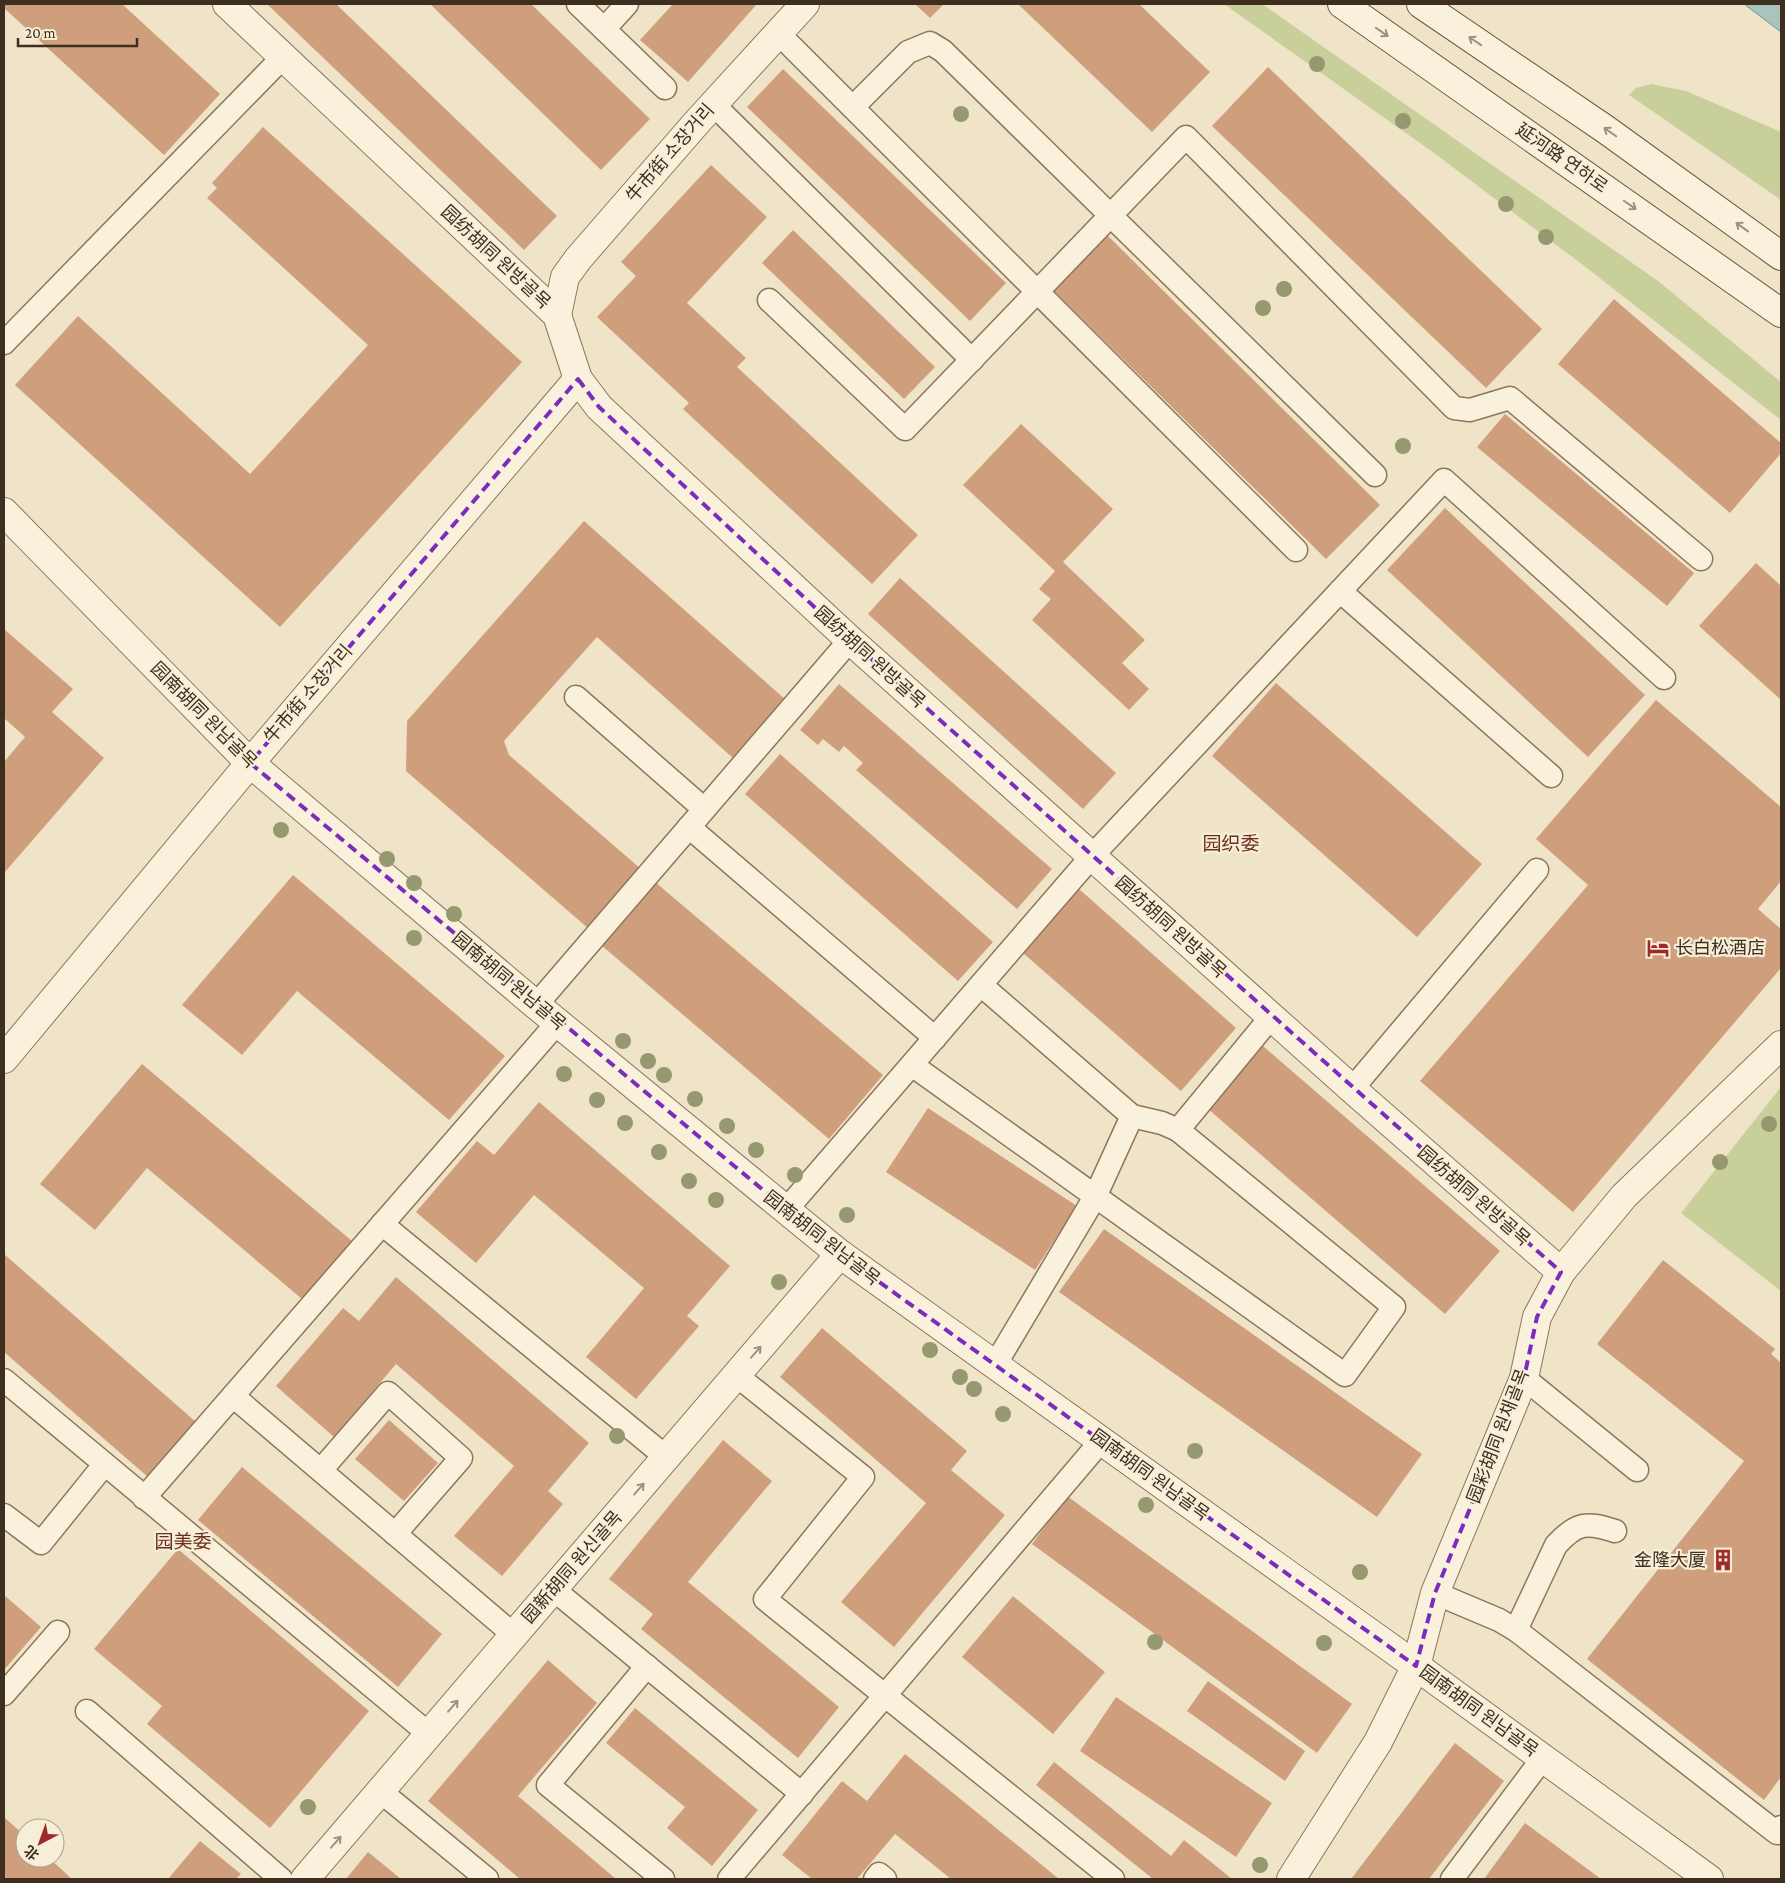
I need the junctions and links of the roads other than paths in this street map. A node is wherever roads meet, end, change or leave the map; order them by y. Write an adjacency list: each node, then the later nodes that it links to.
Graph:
1 (226, 4): 9 (street, 园纺胡同 원방골목)
2 (578, 4): 7 (lane)
3 (628, 4): 7 (lane)
4 (805, 4): 8 (street, 牛市街 소장거리)
5 (1342, 4): 17 (street, 延河路 연하로, one-way to 17)
6 (1421, 4): 14 (street, one-way to 6)
7 (604, 29): 10 (lane)
8 (778, 33): 11 (street, 牛市街 소장거리); 12 (lane)
9 (283, 57): 18 (street, 园纺胡同 원방골목); 19 (lane)
10 (665, 88)
11 (713, 104): 18 (street, 牛市街 소장거리); 20 (lane)
12 (853, 107): 13 (lane); 15 (lane)
13 (1110, 216): 15 (lane); 22 (lane); 25 (lane)
14 (1781, 256)
15 (1037, 292): 20 (lane); 24 (lane)
16 (769, 300): 20 (lane)
17 (1781, 313)
18 (557, 315): 21 (street, 园纺胡同 원방골목)
19 (4, 343)
20 (972, 360)
21 (578, 379): 27 (street, 园纺胡同 원방골목); 30 (street, 牛市街 소장거리)
22 (1375, 475)
23 (4, 512): 30 (street, 园南胡同 원남골목)
24 (1296, 550)
25 (1701, 559)
26 (1340, 591): 28 (lane); 31 (lane); 34 (lane)
27 (850, 640): 32 (lane); 34 (street, 园纺胡同 원방골목)
28 (1664, 678)
29 (576, 697): 32 (lane)
30 (250, 763): 37 (street, 园南胡同 원남골목); 42 (street, 牛市街 소장거리)
31 (1551, 776)
32 (704, 809): 33 (lane)
33 (689, 826): 37 (lane); 40 (lane)
34 (1092, 856): 36 (lane); 38 (street, 园纺胡同 원방골목)
35 (1537, 870): 44 (lane)
36 (981, 985): 40 (lane); 45 (lane)
37 (536, 1005): 39 (street, 园南胡同 원남골목)
38 (1271, 1017): 44 (street, 园纺胡同 원방골목); 46 (lane)
39 (558, 1022): 48 (street, 园南胡同 원남골목); 49 (lane)
40 (935, 1038): 43 (lane)
41 (1781, 1045): 51 (street, 园彩胡同 원채골목)
42 (4, 1059)
43 (912, 1065): 47 (lane); 48 (lane)
44 (1352, 1089): 51 (street, 园纺胡同 원방골목)
45 (1132, 1116): 46 (lane); 47 (lane)
46 (1178, 1130): 47 (lane)
47 (1095, 1197): 52 (lane)
48 (786, 1210): 50 (street, 园南胡同 원남골목)
49 (382, 1224): 56 (lane); 58 (lane)
50 (840, 1254): 52 (street, 园南胡同 원남골목); 53 (street, 园新胡同 원신골목, one-way to 50)
51 (1561, 1272): 54 (street, 园彩胡同 원채골목)
52 (995, 1365): 57 (street, 园南胡同 원남골목)
53 (736, 1375): 58 (street, 园新胡同 원신골목); 74 (lane)
54 (1524, 1378): 61 (lane); 67 (street, 园彩胡同 원채골목)
55 (4, 1380): 59 (lane)
56 (233, 1396): 60 (lane); 62 (lane)
57 (1102, 1441): 72 (street, 园南胡同 원남골목); 74 (lane)
58 (666, 1457): 66 (street, 园新胡同 원신골목, one-way to 58)
59 (104, 1465): 62 (lane); 63 (lane)
60 (321, 1470): 65 (lane); 65 (lane)
61 (1637, 1470)
62 (144, 1498): 76 (lane)
63 (4, 1515)
64 (1615, 1531): 68 (lane)
65 (395, 1534): 70 (lane)
66 (553, 1589): 70 (street, 园新胡同 원신골목); 71 (lane)
67 (1435, 1593): 68 (lane); 72 (street, 园彩胡同 원채골목)
68 (1516, 1630): 80 (lane)
69 (58, 1632): 73 (lane)
70 (514, 1635): 76 (street, 园新胡同 원신골목, one-way to 70)
71 (647, 1666): 79 (lane); 85 (lane)
72 (1416, 1666): 77 (street, 园南胡同 원남골목); 89 (street, 园彩胡同 원채골목)
73 (4, 1694)
74 (885, 1695): 79 (lane); 88 (lane)
75 (86, 1710): 82 (lane)
76 (429, 1734): 78 (street, 园新胡同 원신골목)
77 (1543, 1758): 90 (lane); 91 (street, 园南胡同 원남골목)
78 (380, 1791): 83 (street, 园新胡同 원신골목, one-way to 78); 84 (lane)
79 (802, 1794): 81 (lane)
80 (1781, 1827)
81 (733, 1878)
82 (281, 1879)
83 (305, 1879)
84 (487, 1879)
85 (663, 1879)
86 (875, 1879): 87 (lane)
87 (885, 1879)
88 (1113, 1879)
89 (1291, 1879)
90 (1452, 1879)
91 (1709, 1879)

